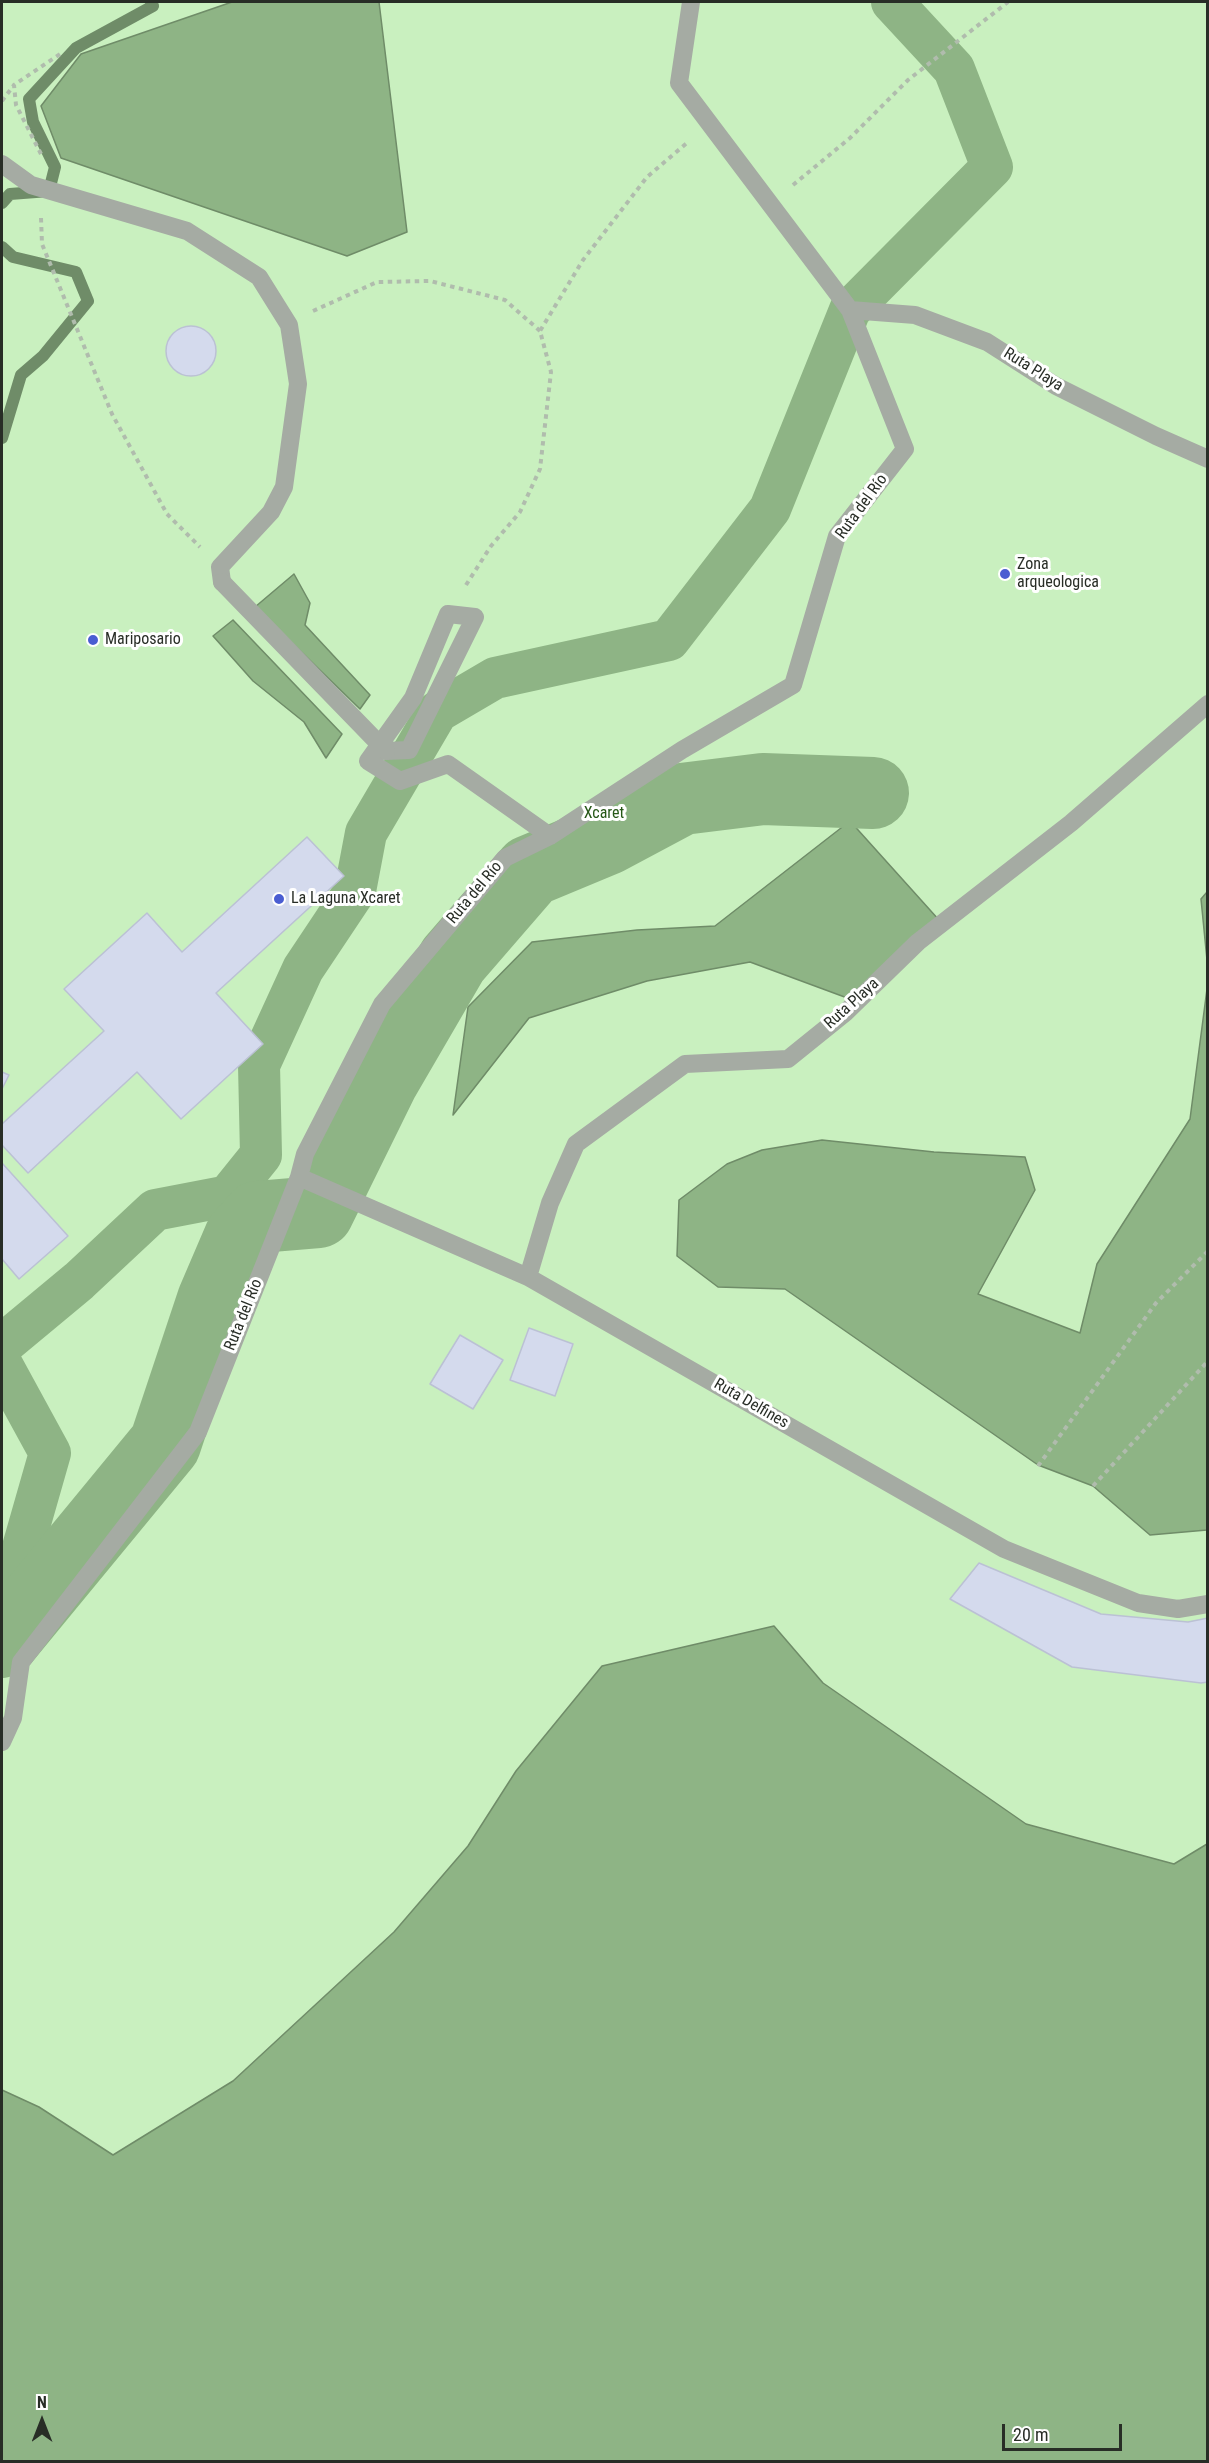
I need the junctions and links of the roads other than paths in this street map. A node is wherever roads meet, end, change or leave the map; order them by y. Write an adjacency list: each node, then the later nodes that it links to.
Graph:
1 (691, 2): 3 (street, Ruta del Río)
2 (2, 164): 6 (street, bridge)
3 (849, 310): 4 (street, Ruta Playa); 6 (street, Ruta del Río)
4 (1208, 459)
5 (1208, 704): 8 (street, Ruta Playa)
6 (550, 836): 7 (street, Ruta del Río)
7 (299, 1177): 8 (street, Ruta Delfines); 10 (street, Ruta del Río)
8 (528, 1277): 9 (street, Ruta Delfines)
9 (1208, 1604)
10 (2, 1742)

